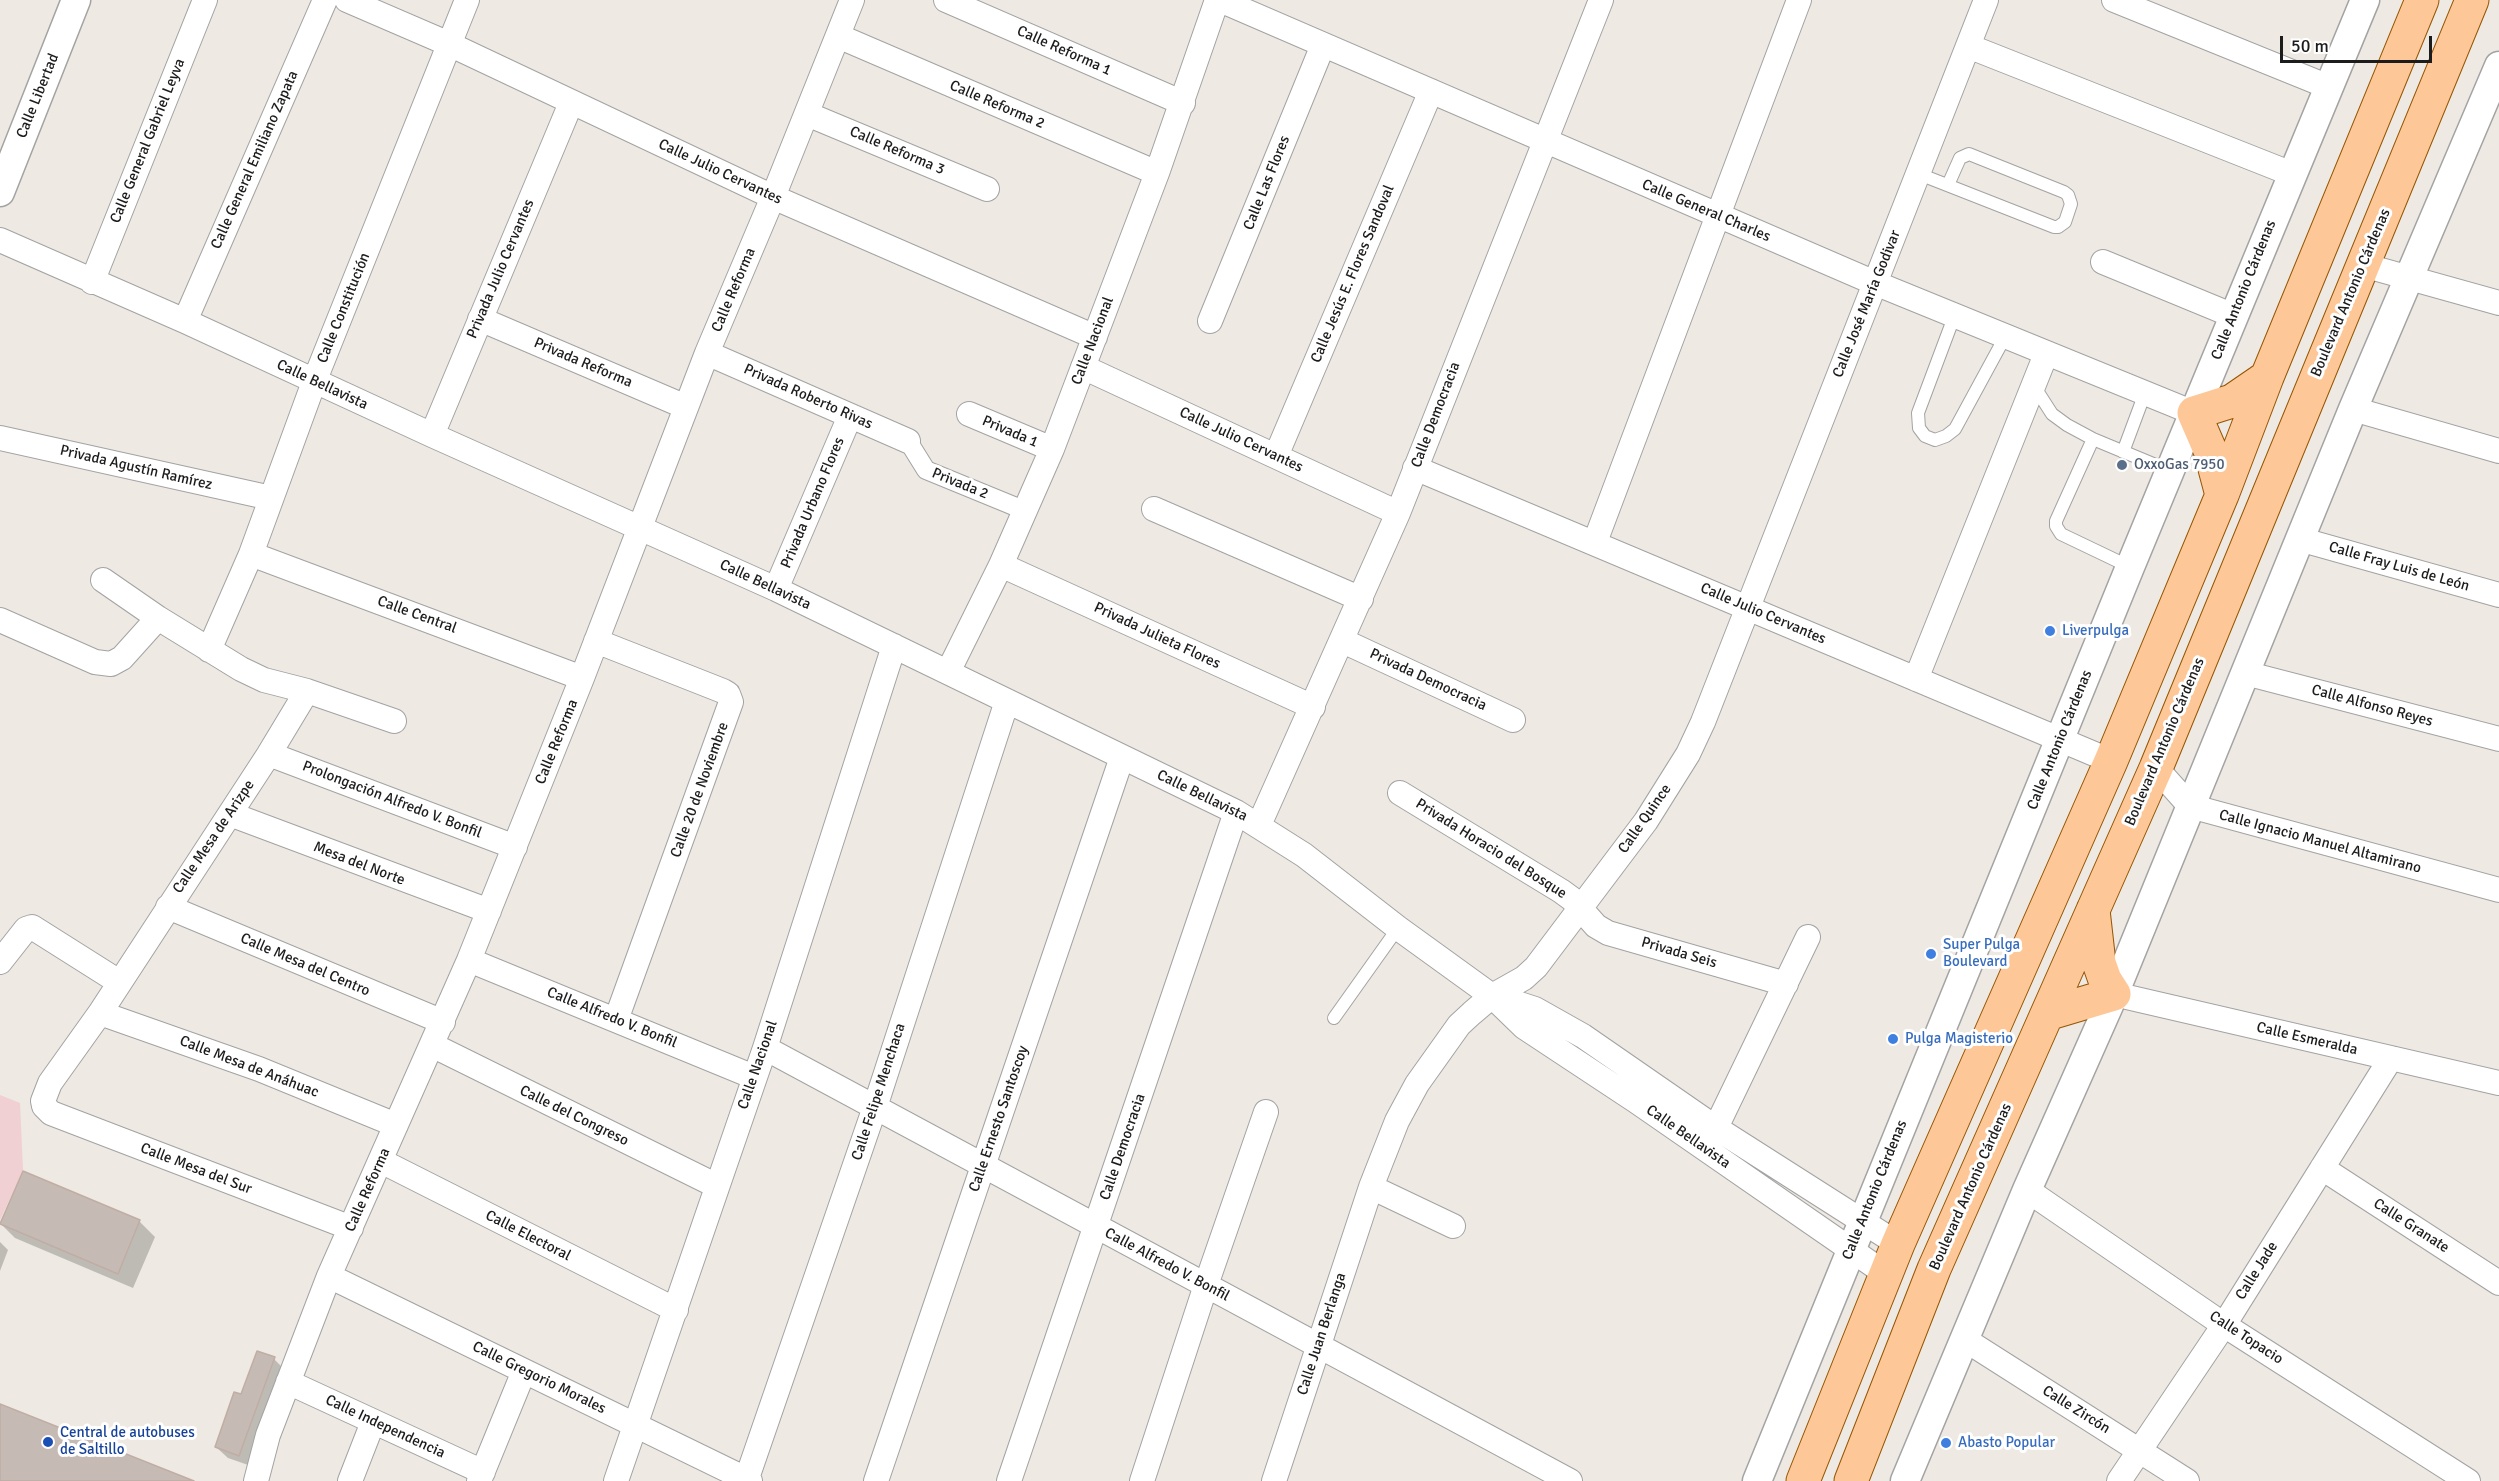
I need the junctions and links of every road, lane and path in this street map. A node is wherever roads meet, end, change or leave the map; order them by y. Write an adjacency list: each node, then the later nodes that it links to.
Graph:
1 (76, 0): 33 (street, Calle Libertad)
2 (204, 0): 41 (street, Calle General Gabriel Leyva)
3 (325, 0): 49 (street, Calle General Emiliano Zapata)
4 (347, 0): 18 (street, Calle Julio Cervantes)
5 (467, 0): 18 (street, Calle Constitución)
6 (852, 0): 17 (street, Calle Reforma)
7 (946, 0): 25 (street, Calle Reforma 1)
8 (1219, 0): 16 (street, Calle General Charles); 25 (street, Calle Nacional)
9 (1601, 0): 27 (street, Calle Democracia)
10 (1799, 0): 35 (street)
11 (1986, 0): 20 (street, Calle José María Godivar)
12 (2114, 0): 22 (street)
13 (2365, 0): 22 (street, Calle Antonio Cárdenas)
14 (2422, 0): 36 (main road)
15 (2472, 0): 38 (main road, Boulevard Antonio Cárdenas)
16 (1249, 6): 19 (street, Calle General Charles)
17 (837, 36): 26 (street, Calle Reforma); 28 (street, Calle Reforma 2)
18 (449, 44): 24 (street, Calle Julio Cervantes); 57 (street, Calle Constitución)
19 (1323, 45): 23 (street, Calle General Charles); 50 (street, Calle Las Flores)
20 (1968, 46): 29 (street, Calle José María Godivar); 30 (street)
21 (2499, 66): 40 (street)
22 (2329, 87): 30 (street, Calle Antonio Cárdenas)
23 (1431, 91): 27 (street, Calle General Charles); 72 (street, Calle Jesús E. Flores Sandoval)
24 (572, 103): 34 (street, Calle Julio Cervantes); 48 (street, Privada Julio Cervantes)
25 (1183, 103): 28 (street, Calle Nacional)
26 (807, 114): 32 (street, Calle Reforma 3); 34 (street, Calle Reforma)
27 (1543, 141): 35 (street, Calle General Charles); 73 (street, Calle Democracia)
28 (1157, 173): 51 (street, Calle Nacional)
29 (1919, 174): 31 (lane); 42 (street, Calle José María Godivar)
30 (2292, 174): 46 (street, Calle Antonio Cárdenas)
31 (1948, 185): 31 (lane)
32 (987, 189)
33 (0, 192)
34 (773, 197): 51 (street, Calle Julio Cervantes); 53 (street, Calle Reforma)
35 (1718, 216): 42 (street, Calle General Charles); 82 (street)
36 (2333, 217): 38 (main road); 43 (main road)
37 (0, 240): 41 (street, Calle Bellavista)
38 (2369, 250): 40 (street); 44 (main road, Boulevard Antonio Cárdenas)
39 (2103, 262): 46 (street)
40 (2408, 278): 45 (street); 61 (street)
41 (92, 282): 49 (street, Calle Bellavista)
42 (1875, 284): 47 (street, Calle General Charles); 90 (street, Calle José María Godivar)
43 (2307, 284): 44 (main road); 56 (main road)
44 (2348, 300): 111 (main road, Boulevard Antonio Cárdenas)
45 (2499, 303)
46 (2234, 316): 62 (street, Calle Antonio Cárdenas)
47 (1954, 317): 52 (street, Calle General Charles); 52 (lane)
48 (480, 319): 60 (street, Privada Reforma); 65 (street, Privada Julio Cervantes)
49 (185, 321): 57 (street, Calle Bellavista)
50 (1210, 321)
51 (1095, 337): 55 (street, Calle Nacional)
52 (2005, 337): 54 (street, Calle General Charles)
53 (707, 353): 60 (street, Calle Reforma); 64 (street, Privada Roberto Rivas)
54 (2046, 354): 58 (street); 59 (street, Calle General Charles)
55 (1083, 367): 69 (street, Calle Nacional); 72 (street, Calle Julio Cervantes)
56 (2267, 377): 62 (main road); 75 (main road)
57 (314, 382): 65 (street, Calle Bellavista); 76 (street, Calle Constitución)
58 (2033, 385): 67 (lane); 100 (street)
59 (2145, 393): 62 (street, Calle General Charles); 71 (lane)
60 (686, 407): 80 (street, Calle Reforma)
61 (2353, 409): 70 (street); 81 (street)
62 (2194, 413): 74 (street, Calle Antonio Cárdenas); 75 (main road)
63 (969, 414): 69 (street, Privada 1)
64 (850, 416): 68 (street, Privada Roberto Rivas); 87 (street, Privada Urbano Flores)
65 (432, 435): 80 (street, Calle Bellavista)
66 (0, 438): 76 (street, Privada Agustín Ramírez)
67 (2093, 439): 71 (lane); 85 (lane)
68 (908, 441): 78 (street, Privada 2)
69 (1052, 449): 78 (street, Calle Nacional)
70 (2499, 451)
71 (2123, 452): 74 (lane)
72 (1275, 456): 79 (street, Calle Julio Cervantes)
73 (1415, 468): 79 (street, Calle Democracia); 82 (street, Calle Julio Cervantes)
74 (2170, 471): 85 (street, Calle Antonio Cárdenas)
75 (2222, 495): 110 (main road)
76 (271, 498): 83 (street, Calle Constitución)
77 (1154, 509): 89 (street)
78 (1026, 511): 84 (street, Calle Nacional)
79 (1398, 513): 89 (street, Calle Democracia)
80 (640, 529): 87 (street, Calle Bellavista); 93 (street, Calle Reforma)
81 (2299, 539): 88 (street, Calle Fray Luis de León); 98 (street)
82 (1595, 542): 90 (street, Calle Julio Cervantes)
83 (251, 554): 96 (street, Calle Constitución); 99 (street, Calle Central)
84 (1001, 565): 97 (street, Calle Nacional); 103 (street, Privada Julieta Flores)
85 (2130, 567): 106 (street, Calle Antonio Cárdenas)
86 (103, 580): 91 (street)
87 (776, 590): 95 (street, Calle Bellavista)
88 (2499, 595)
89 (1361, 599): 94 (street, Calle Democracia)
90 (1746, 607): 100 (street, Calle Julio Cervantes); 120 (street, Calle Quince)
91 (158, 618): 92 (street); 96 (street)
92 (0, 620)
93 (596, 641): 99 (street, Calle Reforma); 134 (street, Calle 20 de Noviembre)
94 (1343, 641): 103 (street, Calle Democracia); 104 (street, Privada Democracia)
95 (894, 646): 97 (street, Calle Bellavista); 137 (street, Calle Nacional)
96 (209, 650): 101 (street)
97 (948, 672): 102 (street, Calle Bellavista)
98 (2245, 673): 107 (street, Calle Alfonso Reyes); 113 (street)
99 (582, 678): 117 (street, Calle Reforma)
100 (1916, 679): 106 (street, Calle Julio Cervantes)
101 (307, 691): 105 (street); 108 (street, Calle Mesa de Arizpe)
102 (1007, 702): 109 (street, Calle Bellavista); 142 (street, Calle Felipe Menchaca)
103 (1313, 707): 116 (street, Calle Democracia)
104 (1513, 720)
105 (394, 721)
106 (2060, 739): 110 (street, Calle Julio Cervantes); 152 (street, Calle Antonio Cárdenas)
107 (2499, 739)
108 (269, 754): 115 (street, Calle Mesa de Arizpe); 117 (street, Prolongación Alfredo V. Bonfil)
109 (1122, 757): 114 (street, Calle Bellavista); 147 (street, Calle Ernesto Santoscoy)
110 (2111, 761): 156 (main road)
111 (2156, 768): 113 (street); 121 (main road, Boulevard Antonio Cárdenas)
112 (1400, 793): 120 (street, Privada Horacio del Bosque)
113 (2190, 806): 118 (street, Calle Ignacio Manuel Altamirano); 129 (street)
114 (1236, 812): 116 (street, Calle Bellavista); 154 (street, Calle Democracia)
115 (230, 814): 119 (street, Calle Mesa de Arizpe); 122 (street, Mesa del Norte)
116 (1259, 825): 123 (street, Calle Bellavista)
117 (515, 847): 122 (street, Calle Reforma)
118 (2499, 891)
119 (168, 907): 127 (street, Calle Mesa de Arizpe); 135 (street, Calle Mesa del Centro)
120 (1580, 909): 128 (street, Privada Seis); 130 (street, Calle Quince)
121 (2094, 909): 129 (main road); 132 (main road, Boulevard Antonio Cárdenas)
122 (489, 911): 125 (street, Calle Reforma)
123 (1398, 928): 130 (street, Calle Bellavista); 133 (lane)
124 (1808, 937): 128 (street)
125 (470, 960): 134 (street, Calle Alfredo V. Bonfil); 135 (street, Calle Reforma)
126 (0, 962): 127 (street)
127 (119, 982): 131 (street, Calle Mesa de Arizpe)
128 (1786, 984): 145 (street)
129 (2114, 994): 132 (main road); 138 (street, Calle Esmeralda); 151 (street)
130 (1492, 996): 145 (street, Calle Bellavista); 150 (street, Calle Juan Berlanga)
131 (100, 1013): 141 (street, Calle Mesa de Arizpe); 144 (street, Calle Mesa de Anáhuac)
132 (2047, 1014): 183 (main road, Boulevard Antonio Cárdenas)
133 (1334, 1018)
134 (616, 1020): 139 (street, Calle Alfredo V. Bonfil)
135 (442, 1022): 136 (street, Calle Reforma)
136 (432, 1046): 144 (street, Calle Reforma); 149 (street, Calle del Congreso)
137 (765, 1048): 139 (street, Calle Nacional); 142 (street, Calle Alfredo V. Bonfil)
138 (2391, 1058): 140 (street, Calle Esmeralda); 148 (street, Calle Jade)
139 (754, 1077): 149 (street, Calle Nacional)
140 (2499, 1083)
141 (44, 1106): 155 (street, Calle Mesa del Sur)
142 (875, 1107): 147 (street, Calle Alfredo V. Bonfil); 172 (street, Calle Felipe Menchaca)
143 (1266, 1112): 161 (street)
144 (396, 1125): 146 (street, Calle Reforma)
145 (1711, 1138): 152 (street, Calle Bellavista); 157 (street, Calle Bellavista)
146 (381, 1161): 155 (street, Calle Reforma); 162 (street, Calle Electoral)
147 (983, 1167): 154 (street, Calle Alfredo V. Bonfil); 176 (street, Calle Ernesto Santoscoy)
148 (2322, 1168): 160 (street, Calle Granate); 163 (street, Calle Jade)
149 (717, 1186): 162 (street, Calle Nacional)
150 (1371, 1187): 153 (street); 165 (street, Calle Juan Berlanga)
151 (2027, 1190): 163 (street, Calle Topacio); 164 (street)
152 (1862, 1221): 156 (street, Calle Bellavista); 157 (street, Calle Antonio Cárdenas)
153 (1453, 1226)
154 (1096, 1227): 161 (street, Calle Alfredo V. Bonfil); 177 (street, Calle Democracia)
155 (351, 1228): 158 (street, Calle Reforma)
156 (1898, 1244): 159 (main road)
157 (1851, 1249): 159 (street, Calle Bellavista); 181 (street, Calle Antonio Cárdenas)
158 (329, 1275): 166 (street, Calle Gregorio Morales); 167 (street, Calle Reforma)
159 (1886, 1275): 182 (main road)
160 (2499, 1283)
161 (1206, 1285): 165 (street, Calle Alfredo V. Bonfil); 178 (street)
162 (676, 1310): 169 (street, Calle Nacional)
163 (2224, 1325): 170 (street, Calle Jade); 187 (street, Calle Topacio)
164 (1964, 1339): 170 (street, Calle Zircón); 184 (street)
165 (1317, 1346): 179 (street, Calle Juan Berlanga); 180 (street, Calle Alfredo V. Bonfil)
166 (524, 1371): 169 (street, Calle Gregorio Morales); 171 (street)
167 (288, 1382): 168 (street, Calle Independencia); 173 (street, Calle Reforma)
168 (373, 1422): 171 (street, Calle Independencia); 174 (street)
169 (635, 1425): 172 (street, Calle Gregorio Morales); 175 (street, Calle Nacional)
170 (2140, 1450): 185 (street, Calle Jade); 186 (street, Calle Zircón)
171 (481, 1476)
172 (748, 1480)
173 (256, 1481)
174 (350, 1481)
175 (616, 1481)
176 (876, 1481)
177 (1009, 1481)
178 (1142, 1481)
179 (1274, 1481)
180 (1570, 1481)
181 (1757, 1481)
182 (1803, 1481)
183 (1851, 1481)
184 (1905, 1481)
185 (2119, 1481)
186 (2187, 1481)
187 (2468, 1481)

